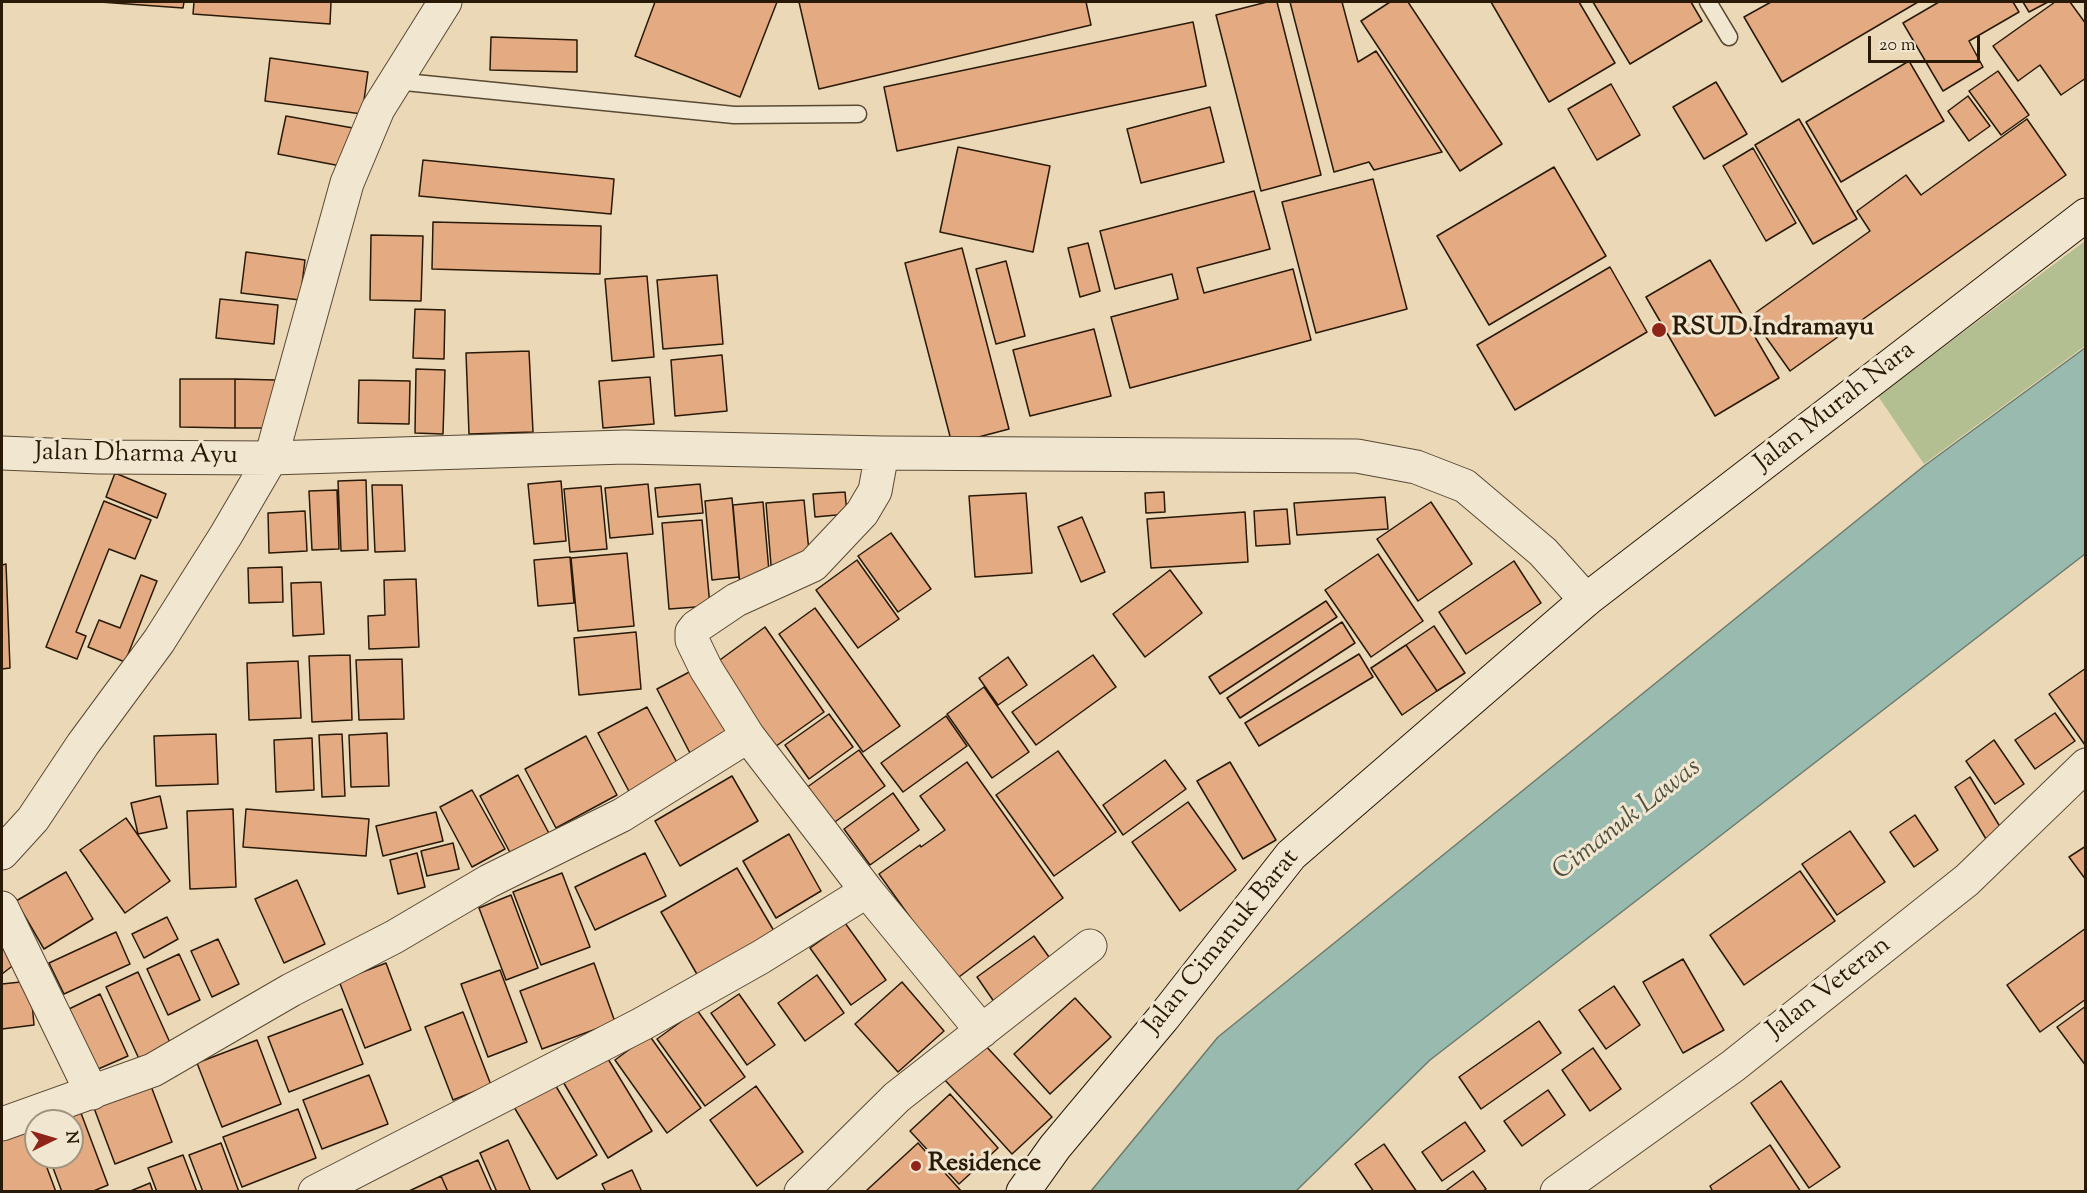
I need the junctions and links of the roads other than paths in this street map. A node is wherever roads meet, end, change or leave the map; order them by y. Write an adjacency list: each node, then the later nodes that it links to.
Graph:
1 (445, 2): 4 (street)
2 (1708, 2): 3 (lane)
3 (1729, 37)
4 (395, 81): 5 (lane); 9 (street)
5 (858, 114)
6 (2085, 215): 10 (street, Jalan Murah Nara)
7 (2, 453): 9 (street, Jalan Dharma Ayu)
8 (882, 453): 9 (street, Jalan Dharma Ayu); 10 (street, Jalan Dharma Ayu); 11 (street)
9 (271, 458): 13 (street)
10 (1586, 600): 22 (street, Jalan Cimanuk Barat)
11 (748, 736): 14 (street); 18 (street)
12 (2085, 765): 23 (street, Jalan Veteran)
13 (2, 854)
14 (867, 891): 17 (street); 20 (street)
15 (2, 908): 18 (street)
16 (1090, 946): 17 (street)
17 (982, 1031): 21 (street)
18 (92, 1092): 19 (street)
19 (2, 1124)
20 (315, 1191)
21 (801, 1191)
22 (1023, 1191)
23 (1557, 1191)

